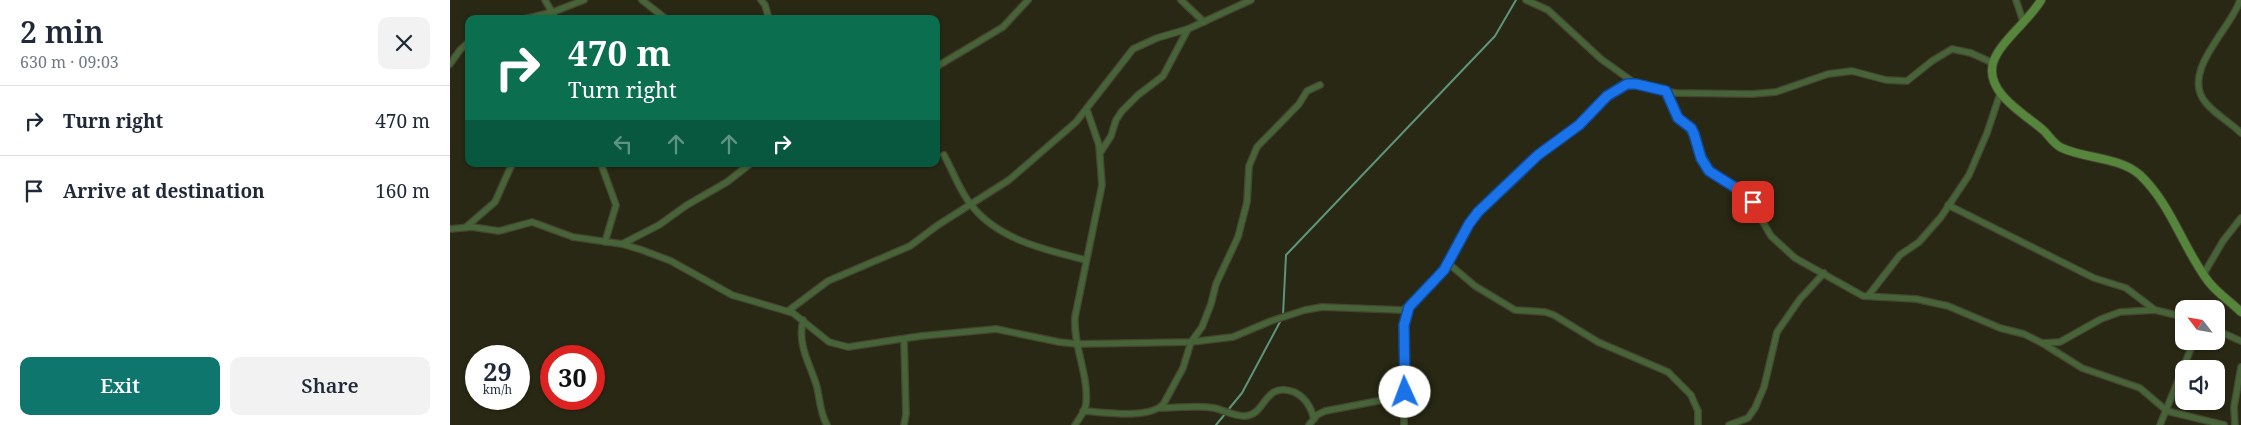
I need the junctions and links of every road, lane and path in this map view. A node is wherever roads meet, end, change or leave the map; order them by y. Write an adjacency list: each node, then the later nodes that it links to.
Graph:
1 (545, 0): 12 (street)
2 (584, 0): 12 (street)
3 (642, 0): 15 (street)
4 (761, 0): 16 (street)
5 (1027, 0): 23 (street)
6 (1181, 0): 18 (street)
7 (1251, 0): 18 (street)
8 (1526, 0): 24 (street)
9 (2016, 0): 17 (street)
10 (2041, 0): 17 (street)
11 (2240, 0): 29 (street)
12 (553, 12): 13 (street); 14 (street)
13 (541, 15)
14 (554, 15)
15 (661, 15)
16 (768, 15)
17 (2023, 21): 21 (street)
18 (1204, 22): 19 (street)
19 (1188, 29): 28 (street); 30 (street)
20 (465, 46): 22 (street)
21 (1993, 63): 26 (street); 27 (street)
22 (450, 64)
23 (940, 65)
24 (1636, 84): 26 (street); 43 (street)
25 (1320, 85): 56 (street)
26 (1666, 91): 44 (street)
27 (2000, 94): 36 (street); 45 (street)
28 (1087, 110): 30 (street); 35 (street)
29 (2241, 133)
30 (1100, 152): 42 (street)
31 (944, 155): 35 (street)
32 (511, 167): 38 (street)
33 (602, 167): 40 (street)
34 (746, 167): 41 (street)
35 (971, 204): 42 (street); 49 (street)
36 (1948, 205): 46 (street); 48 (street)
37 (2241, 218): 45 (street)
38 (466, 227): 39 (street); 40 (street)
39 (450, 229)
40 (605, 242): 41 (street)
41 (622, 244): 49 (street)
42 (1086, 260): 58 (street)
43 (1448, 263): 47 (street); 71 (street)
44 (1824, 273): 46 (street); 72 (street)
45 (2203, 275): 50 (street)
46 (1868, 296): 57 (street)
47 (1409, 307): 56 (street); 61 (street)
48 (2155, 310): 51 (street); 57 (street)
49 (788, 311): 52 (street)
50 (2241, 312)
51 (2175, 315)
52 (803, 320): 54 (street); 66 (street)
53 (2225, 334): 55 (street)
54 (904, 339): 58 (street); 67 (street)
55 (2241, 341)
56 (1191, 342): 58 (street); 62 (street)
57 (2042, 343): 64 (street)
58 (1077, 344): 63 (street)
59 (2191, 350): 64 (street)
60 (2241, 367): 75 (street)
61 (1405, 392): 65 (street); 70 (street)
62 (1161, 408): 63 (street); 65 (street)
63 (1083, 411): 68 (street)
64 (2167, 411): 73 (street); 74 (street)
65 (1314, 419): 69 (street)
66 (827, 425)
67 (904, 425)
68 (1075, 425)
69 (1309, 425)
70 (1404, 425)
71 (1698, 425)
72 (1728, 425)
73 (2160, 425)
74 (2224, 425)
75 (2235, 425)

